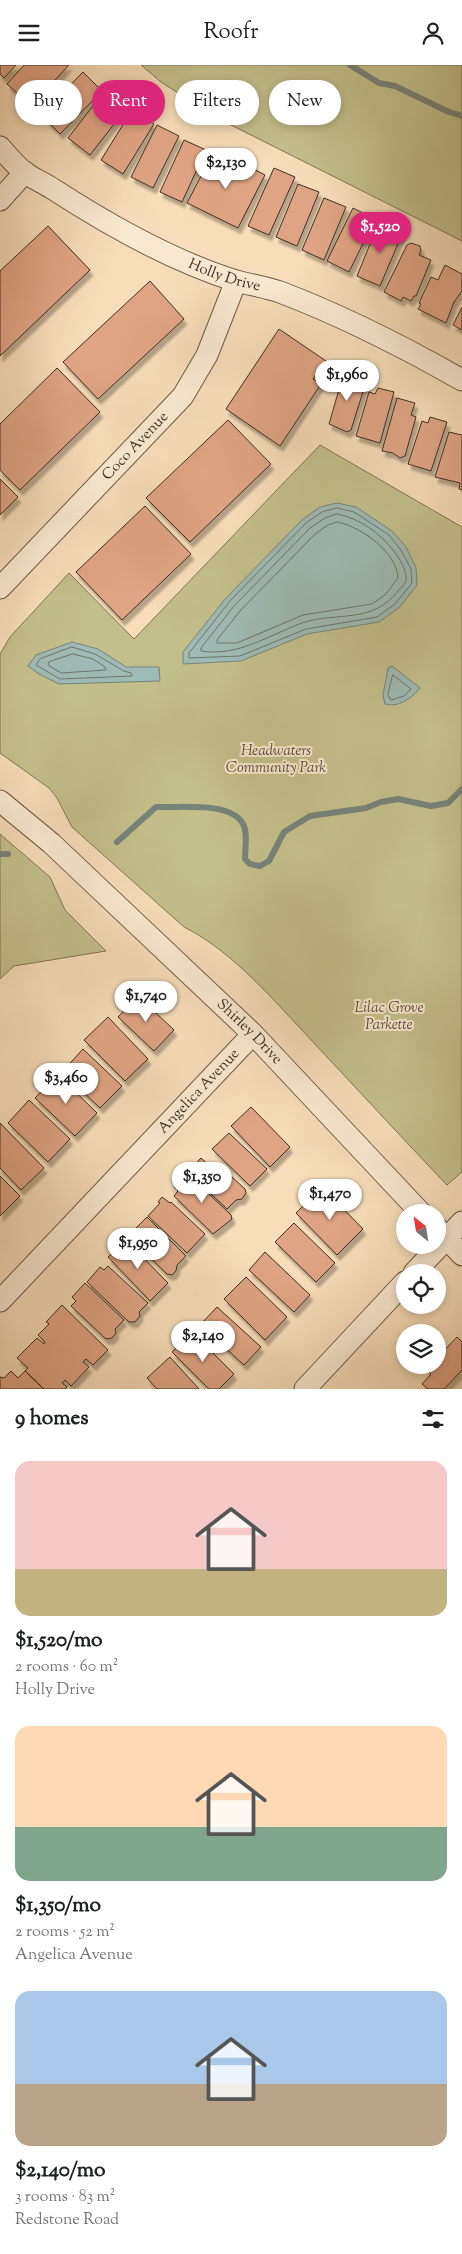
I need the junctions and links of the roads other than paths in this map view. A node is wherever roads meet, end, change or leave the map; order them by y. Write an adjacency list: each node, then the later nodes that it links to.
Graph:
1 (0, 147): 2 (street, Holly Drive)
2 (25, 172): 3 (street); 4 (street, Holly Drive)
3 (0, 200)
4 (236, 281): 5 (street, Holly Drive); 6 (street, Coco Avenue)
5 (462, 379)
6 (0, 588)
7 (0, 801): 8 (street, Shirley Drive)
8 (253, 1034): 9 (street, Shirley Drive); 15 (street, Angelica Avenue)
9 (413, 1204)
10 (462, 1222): 11 (street)
11 (446, 1232)
12 (446, 1238): 13 (street)
13 (462, 1255)
14 (396, 1292): 16 (street)
15 (0, 1301)
16 (305, 1389)

